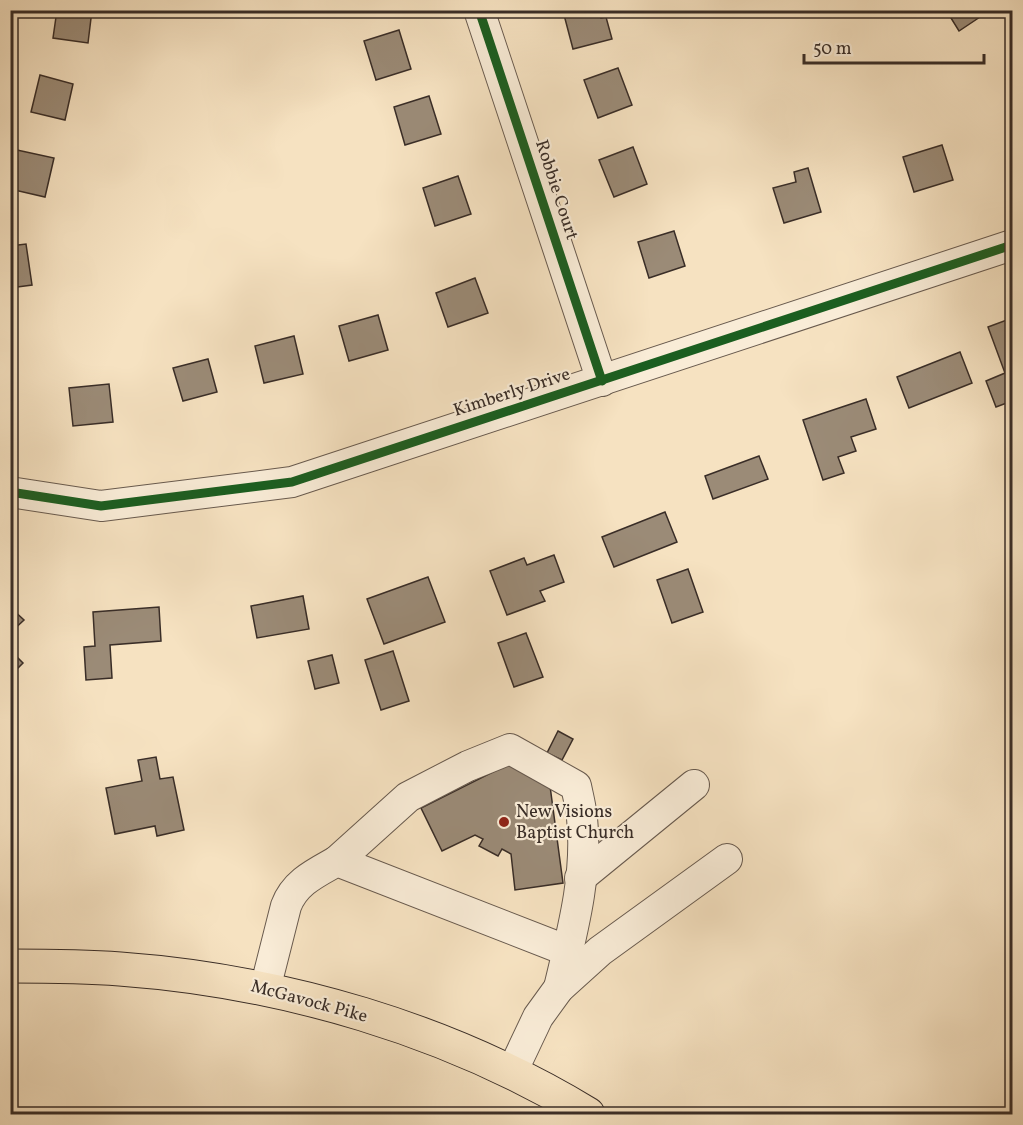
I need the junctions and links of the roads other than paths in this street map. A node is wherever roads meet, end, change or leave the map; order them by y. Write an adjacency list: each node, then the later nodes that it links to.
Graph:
1 (479, 10): 3 (street, Robbie Court)
2 (1012, 245): 3 (street, Kimberly Drive)
3 (602, 381): 4 (street, Kimberly Drive)
4 (10, 492)
5 (694, 785): 8 (street)
6 (727, 859): 11 (street)
7 (337, 861): 8 (street); 9 (street); 12 (street)
8 (580, 878): 9 (street)
9 (568, 951): 11 (street)
10 (10, 966): 12 (main road, McGavock Pike)
11 (559, 988): 13 (street)
12 (265, 989): 13 (main road, McGavock Pike)
13 (512, 1071): 14 (main road, McGavock Pike)
14 (588, 1114)

